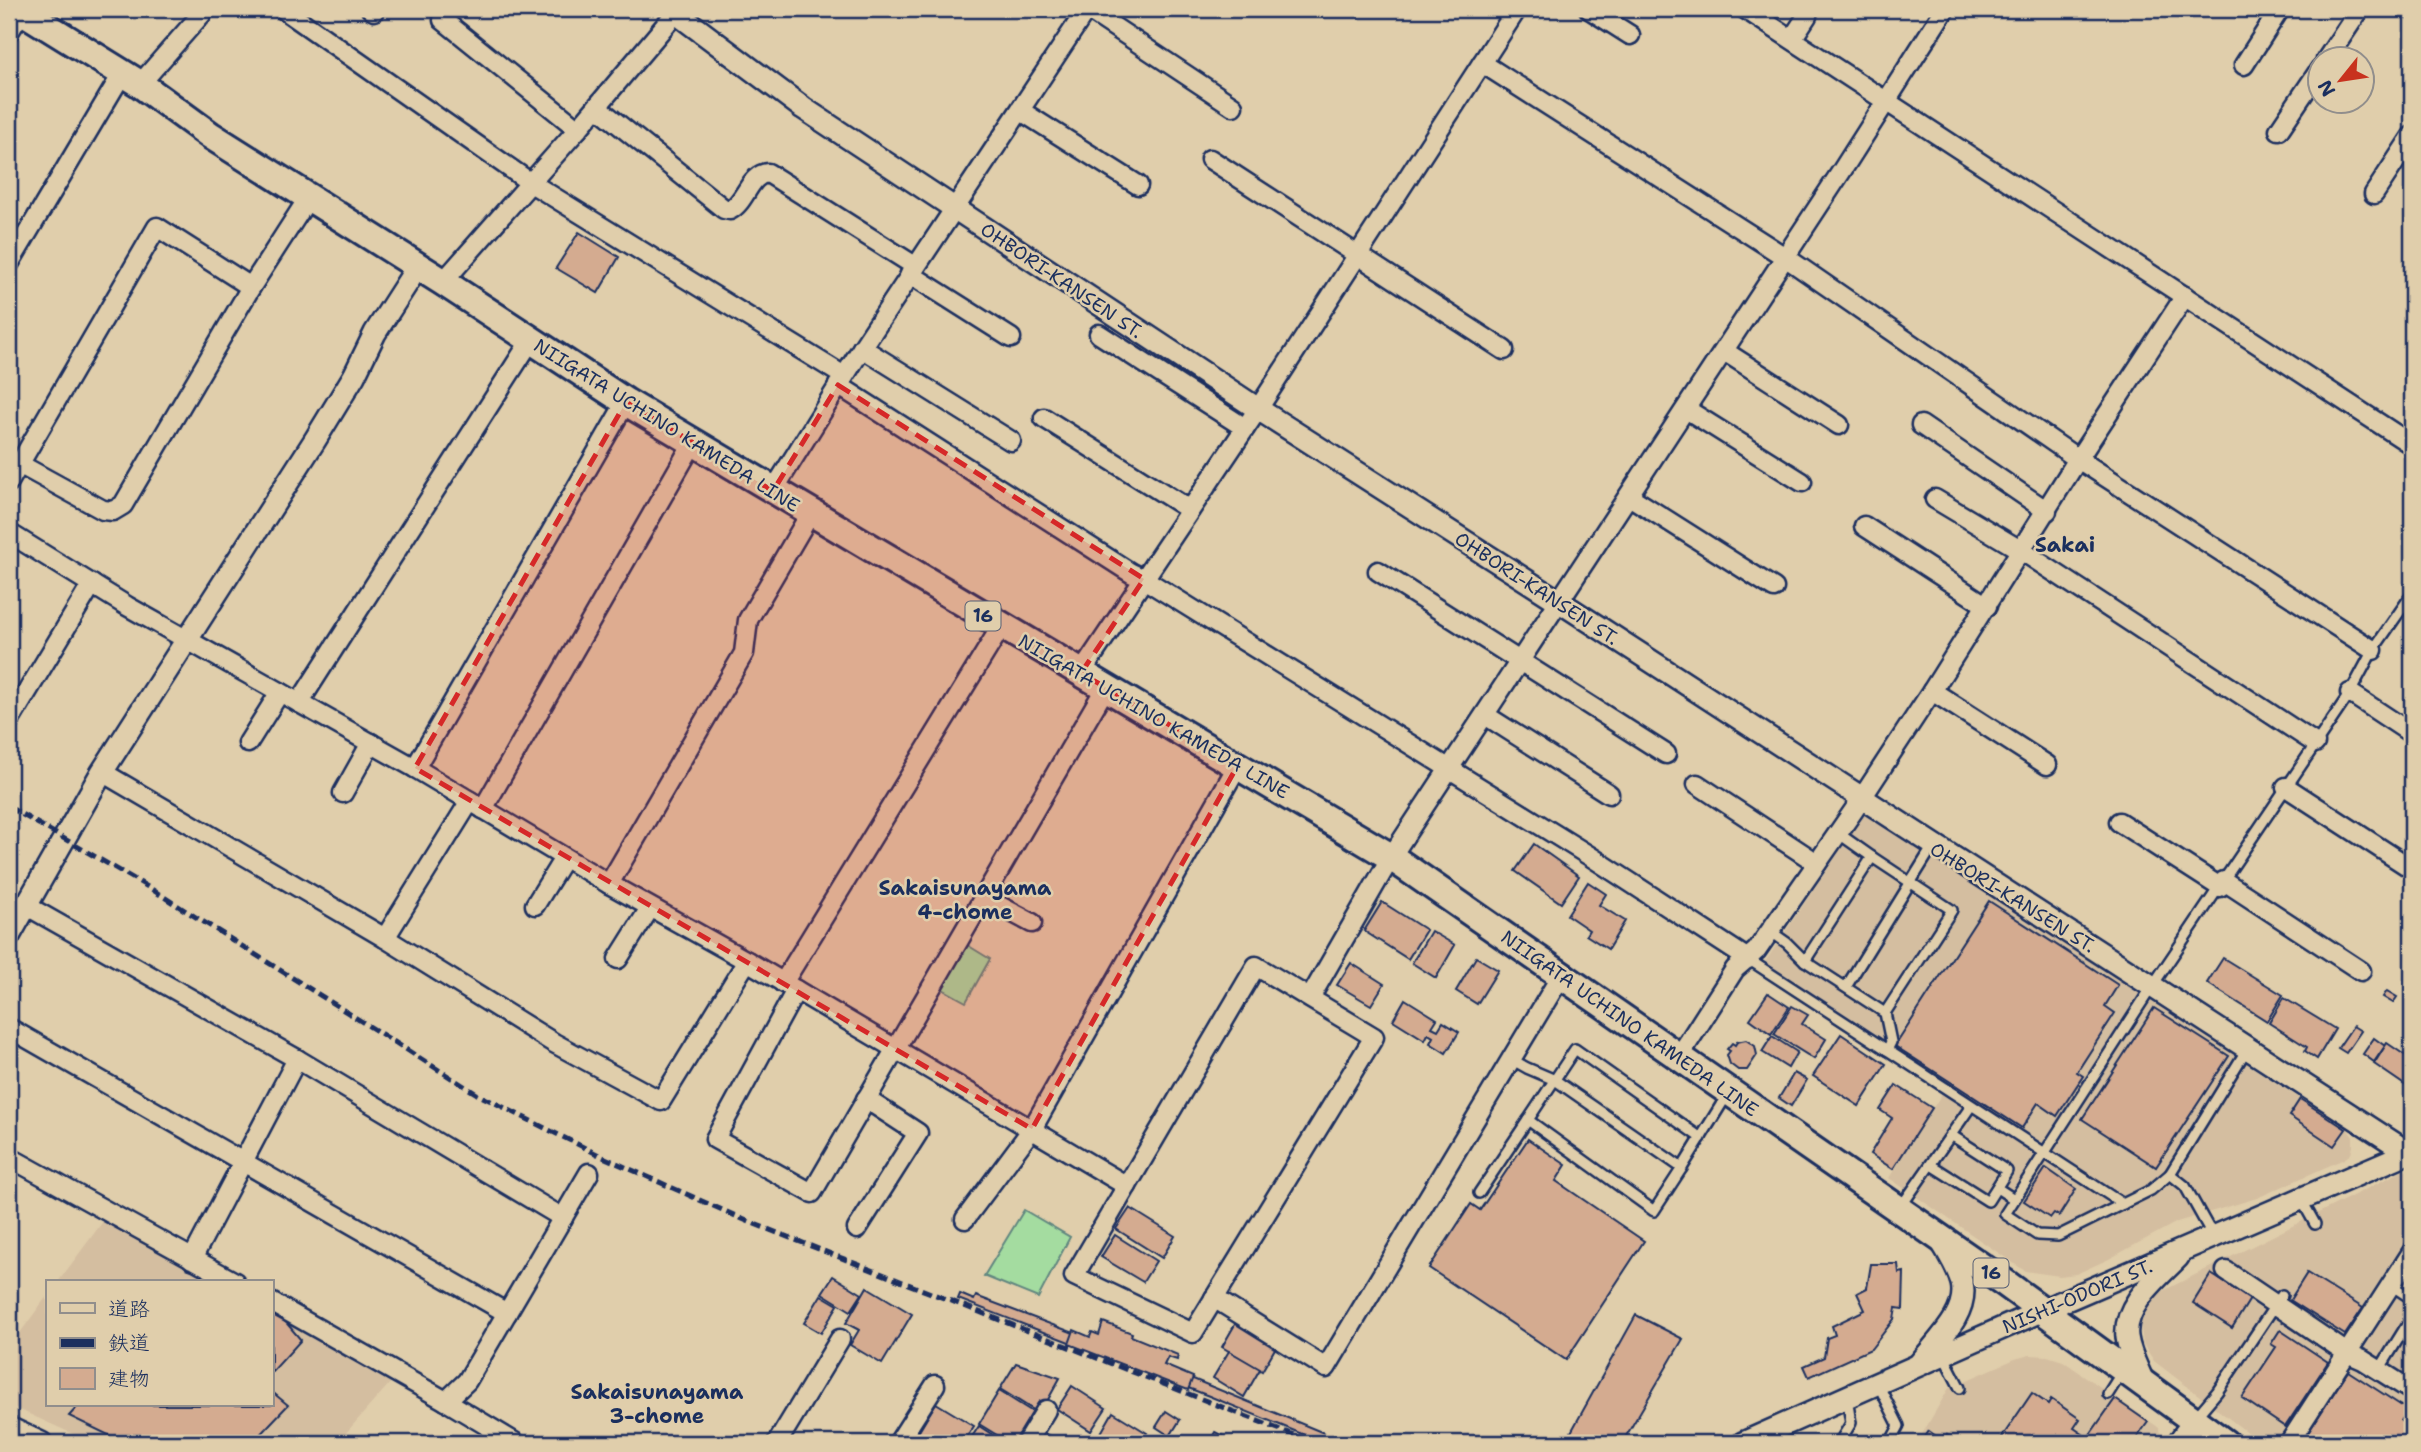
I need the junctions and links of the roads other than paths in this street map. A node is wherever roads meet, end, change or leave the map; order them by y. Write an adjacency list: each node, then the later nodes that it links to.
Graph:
1 (206, 9): 19 (street)
2 (283, 9): 29 (street)
3 (1087, 9): 22 (street); 24 (street)
4 (1517, 9): 17 (street)
5 (1589, 9): 14 (street)
6 (1745, 9): 15 (street)
7 (1808, 9): 15 (street)
8 (1945, 9): 21 (street)
9 (2280, 9): 18 (street)
10 (2360, 9): 16 (street)
11 (675, 10): 23 (street); 33 (street, OHBORI-KANSEN ST.)
12 (17, 17): 19 (main road, NIIGATA UCHINO KAMEDA LINE / 16)
13 (443, 20): 25 (street)
14 (1630, 36)
15 (1792, 39): 21 (street)
16 (2335, 46)
17 (1482, 63): 34 (street); 35 (street)
18 (2244, 65)
19 (131, 79): 32 (main road, NIIGATA UCHINO KAMEDA LINE / 16); 36 (street)
20 (2306, 89): 26 (street)
21 (1886, 99): 35 (street); 41 (street)
22 (1233, 106)
23 (597, 107): 25 (street); 38 (street)
24 (1021, 111): 30 (street); 33 (street)
25 (578, 129): 29 (street)
26 (2279, 130)
27 (2412, 136): 31 (street)
28 (1210, 159): 34 (street)
29 (531, 183): 39 (street); 48 (street)
30 (1138, 185)
31 (2374, 194)
32 (309, 197): 37 (main road, NIIGATA UCHINO KAMEDA LINE / 16); 40 (street)
33 (954, 208): 38 (street); 50 (street, OHBORI-KANSEN ST.)
34 (1357, 254): 46 (street); 50 (street)
35 (1785, 257): 47 (street); 59 (street)
36 (9, 264)
37 (418, 266): 39 (main road, NIIGATA UCHINO KAMEDA LINE / 16); 80 (street)
38 (913, 270): 43 (street); 45 (street)
39 (443, 282): 44 (main road, NIIGATA UCHINO KAMEDA LINE / 16)
40 (251, 287): 60 (street); 60 (street)
41 (2185, 296): 58 (street); 59 (street)
42 (1099, 334): 55 (street)
43 (1011, 338)
44 (531, 340): 49 (main road, NIIGATA UCHINO KAMEDA LINE / 16); 88 (street)
45 (862, 348): 48 (street); 56 (street)
46 (1504, 349)
47 (1724, 351): 51 (street); 53 (street)
48 (841, 381): 63 (street); 73 (street)
49 (626, 402): 57 (main road, NIIGATA UCHINO KAMEDA LINE / 16); 98 (street)
50 (1258, 409): 55 (street); 77 (street, OHBORI-KANSEN ST.)
51 (1686, 410): 62 (street); 64 (street)
52 (1044, 418): 66 (street)
53 (1839, 425)
54 (1921, 425): 67 (street)
55 (1245, 428): 66 (street)
56 (1012, 440)
57 (694, 443): 63 (main road, NIIGATA UCHINO KAMEDA LINE / 16); 106 (street)
58 (2412, 445)
59 (2078, 459): 67 (street); 81 (street)
60 (19, 464): 61 (street)
61 (9, 482)
62 (1802, 482)
63 (773, 491): 68 (main road, NIIGATA UCHINO KAMEDA LINE / 16)
64 (1629, 496): 75 (street); 77 (street)
65 (1936, 499): 71 (street)
66 (1190, 510): 73 (street)
67 (2047, 511): 71 (street)
68 (810, 514): 79 (main road, NIIGATA UCHINO KAMEDA LINE / 16); 116 (street)
69 (1864, 526): 78 (street)
70 (9, 533): 74 (street)
71 (2022, 551): 78 (street); 94 (street)
72 (1378, 571): 82 (street)
73 (1144, 579): 83 (street); 99 (street)
74 (92, 584): 80 (street); 90 (street)
75 (1774, 588)
76 (2412, 594): 81 (lane)
77 (1560, 602): 82 (street); 105 (street, OHBORI-KANSEN ST.)
78 (1987, 606): 85 (street)
79 (1001, 627): 83 (main road, NIIGATA UCHINO KAMEDA LINE / 16); 133 (street)
80 (187, 638): 86 (street); 100 (street)
81 (2372, 650): 87 (lane)
82 (1521, 661): 89 (street); 95 (street)
83 (1081, 673): 84 (main road, NIIGATA UCHINO KAMEDA LINE / 16)
84 (1106, 687): 96 (main road, NIIGATA UCHINO KAMEDA LINE / 16); 118 (street)
85 (1932, 691): 97 (street); 105 (street)
86 (280, 692): 88 (street); 92 (street)
87 (2350, 693): 91 (street); 94 (lane)
88 (299, 703): 93 (street)
89 (1485, 715): 99 (street); 104 (street)
90 (9, 722)
91 (2412, 734)
92 (248, 743)
93 (371, 743): 98 (street); 103 (street)
94 (2315, 743): 102 (lane)
95 (1666, 754)
96 (1238, 765): 110 (main road, NIIGATA UCHINO KAMEDA LINE / 16); 149 (street)
97 (2047, 765)
98 (415, 768): 106 (street)
99 (1450, 768): 110 (street); 127 (street)
100 (102, 772): 120 (street); 125 (street)
101 (1697, 784): 113 (street)
102 (2286, 787): 114 (street); 117 (lane)
103 (343, 793)
104 (1609, 794)
105 (1860, 798): 108 (street); 109 (street, OHBORI-KANSEN ST.)
106 (476, 805): 112 (street); 125 (street)
107 (2119, 822): 117 (street)
108 (1838, 833): 111 (lane); 113 (street)
109 (1933, 846): 115 (lane); 132 (street, OHBORI-KANSEN ST.)
110 (1391, 857): 131 (main road, NIIGATA UCHINO KAMEDA LINE / 16); 135 (street)
111 (1872, 857): 115 (lane); 129 (lane)
112 (564, 858): 116 (street); 119 (street)
113 (1817, 863): 123 (street)
114 (2412, 869)
115 (1911, 883): 134 (lane); 136 (lane)
116 (609, 884): 121 (street)
117 (2222, 884): 130 (street); 132 (lane)
118 (984, 897): 122 (street); 138 (street)
119 (536, 905)
120 (27, 906): 124 (street); 142 (street)
121 (650, 908): 126 (street); 128 (street)
122 (1032, 923)
123 (1770, 931): 127 (street); 129 (lane)
124 (9, 936)
125 (385, 938): 128 (street)
126 (618, 959)
127 (1748, 959): 140 (lane); 141 (street)
128 (747, 961): 133 (street)
129 (1805, 961): 134 (lane)
130 (2361, 971)
131 (1561, 976): 141 (main road, NIIGATA UCHINO KAMEDA LINE / 16); 143 (street)
132 (2153, 985): 139 (street, OHBORI-KANSEN ST.); 152 (lane)
133 (790, 987): 138 (street); 146 (street)
134 (1846, 987): 136 (lane)
135 (1310, 998): 160 (street); 179 (street)
136 (1885, 1013): 140 (lane)
137 (9, 1028): 155 (street)
138 (895, 1048): 146 (street); 149 (street)
139 (2248, 1048): 153 (street, OHBORI-KANSEN ST.); 159 (lane)
140 (1887, 1050): 147 (lane)
141 (1679, 1055): 145 (main road, NIIGATA UCHINO KAMEDA LINE / 16)
142 (297, 1059): 155 (street); 167 (street)
143 (1511, 1059): 144 (lane); 179 (street)
144 (1555, 1080): 148 (lane); 151 (lane); 157 (lane)
145 (1730, 1091): 151 (lane); 166 (main road, NIIGATA UCHINO KAMEDA LINE / 16)
146 (866, 1099): 170 (street)
147 (1971, 1106): 150 (lane); 152 (lane)
148 (1528, 1120): 157 (lane); 162 (lane)
149 (1032, 1129): 160 (street); 168 (street)
150 (1951, 1135): 156 (lane); 161 (lane)
151 (1701, 1138): 157 (lane)
152 (2044, 1153): 163 (lane); 165 (lane)
153 (2411, 1153): 164 (street, NISHI-ODORI ST.)
154 (9, 1157): 175 (street)
155 (243, 1162): 175 (street); 184 (street)
156 (1931, 1165): 161 (lane); 166 (lane)
157 (1682, 1168)
158 (589, 1173): 167 (street)
159 (2169, 1174): 165 (lane); 171 (lane)
160 (1127, 1186): 179 (street)
161 (1997, 1188): 163 (lane)
162 (1479, 1193)
163 (2014, 1199): 165 (lane)
164 (2301, 1199): 169 (lane); 171 (street, NISHI-ODORI ST.)
165 (2123, 1204)
166 (1899, 1210): 172 (main road, NIIGATA UCHINO KAMEDA LINE / 16)
167 (563, 1218): 184 (street)
168 (965, 1219)
169 (2315, 1224)
170 (857, 1229)
171 (2213, 1237): 173 (street, NISHI-ODORI ST.)
172 (1939, 1238): 183 (main road, NIIGATA UCHINO KAMEDA LINE / 16); 189 (street)
173 (2184, 1251): 183 (street, NISHI-ODORI ST.); 191 (street)
174 (2412, 1252): 178 (street)
175 (192, 1259): 177 (street)
176 (2226, 1271): 181 (street)
177 (231, 1280)
178 (2389, 1281): 180 (lane); 187 (street)
179 (1214, 1298)
180 (2412, 1299)
181 (2278, 1300): 187 (street); 200 (lane)
182 (273, 1303): 198 (street)
183 (2043, 1310): 188 (street, NISHI-ODORI ST.); 191 (main road, NIIGATA UCHINO KAMEDA LINE / 16)
184 (507, 1313): 198 (street)
185 (2412, 1321): 190 (lane)
186 (840, 1339): 204 (street)
187 (2347, 1353): 190 (street); 212 (street)
188 (1943, 1354): 189 (street, NISHI-ODORI ST.); 194 (lane)
189 (1919, 1364): 193 (street, NISHI-ODORI ST.)
190 (2379, 1370): 195 (street)
191 (2134, 1376): 196 (lane); 200 (main road, NIIGATA UCHINO KAMEDA LINE / 16)
192 (935, 1384): 205 (street)
193 (1878, 1384): 197 (street, NISHI-ODORI ST.); 209 (lane)
194 (1960, 1388)
195 (2412, 1391)
196 (2108, 1394)
197 (1847, 1398): 207 (street, NISHI-ODORI ST.); 208 (lane)
198 (446, 1401): 203 (street)
199 (1046, 1410): 206 (street)
200 (2194, 1419): 210 (street); 211 (main road, NIIGATA UCHINO KAMEDA LINE / 16)
201 (9, 1428): 202 (street)
202 (41, 1443)
203 (516, 1443)
204 (777, 1443)
205 (898, 1443)
206 (1026, 1443)
207 (1743, 1443)
208 (1839, 1443)
209 (1890, 1443)
210 (2176, 1443)
211 (2225, 1443)
212 (2289, 1443)

